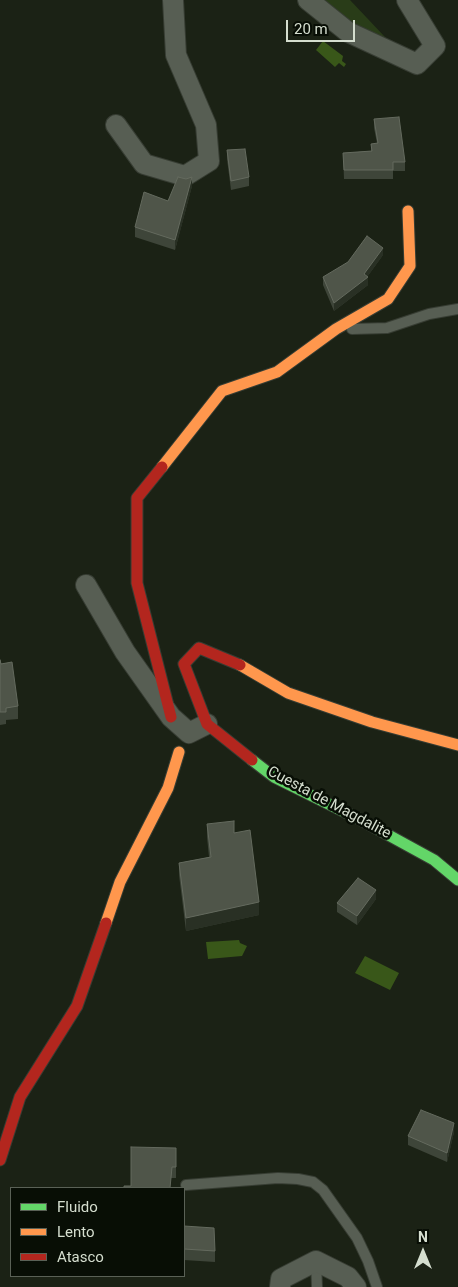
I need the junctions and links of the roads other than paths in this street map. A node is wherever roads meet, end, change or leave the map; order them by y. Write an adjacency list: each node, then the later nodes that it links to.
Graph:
1 (173, 0): 4 (street)
2 (308, 0): 3 (street)
3 (407, 0)
4 (116, 125)
5 (408, 211): 7 (street)
6 (458, 309): 7 (lane)
7 (336, 330): 9 (street)
8 (86, 585): 9 (street)
9 (171, 717): 10 (street)
10 (198, 729): 11 (street); 12 (lane); 13 (street, Cuesta de Magdalite)
11 (458, 745)
12 (178, 752): 14 (street)
13 (458, 880)
14 (0, 1160)
15 (186, 1185): 20 (lane)
16 (316, 1262): 17 (street); 18 (lane); 19 (street)
17 (280, 1287)
18 (317, 1287)
19 (356, 1287)
20 (377, 1287)

